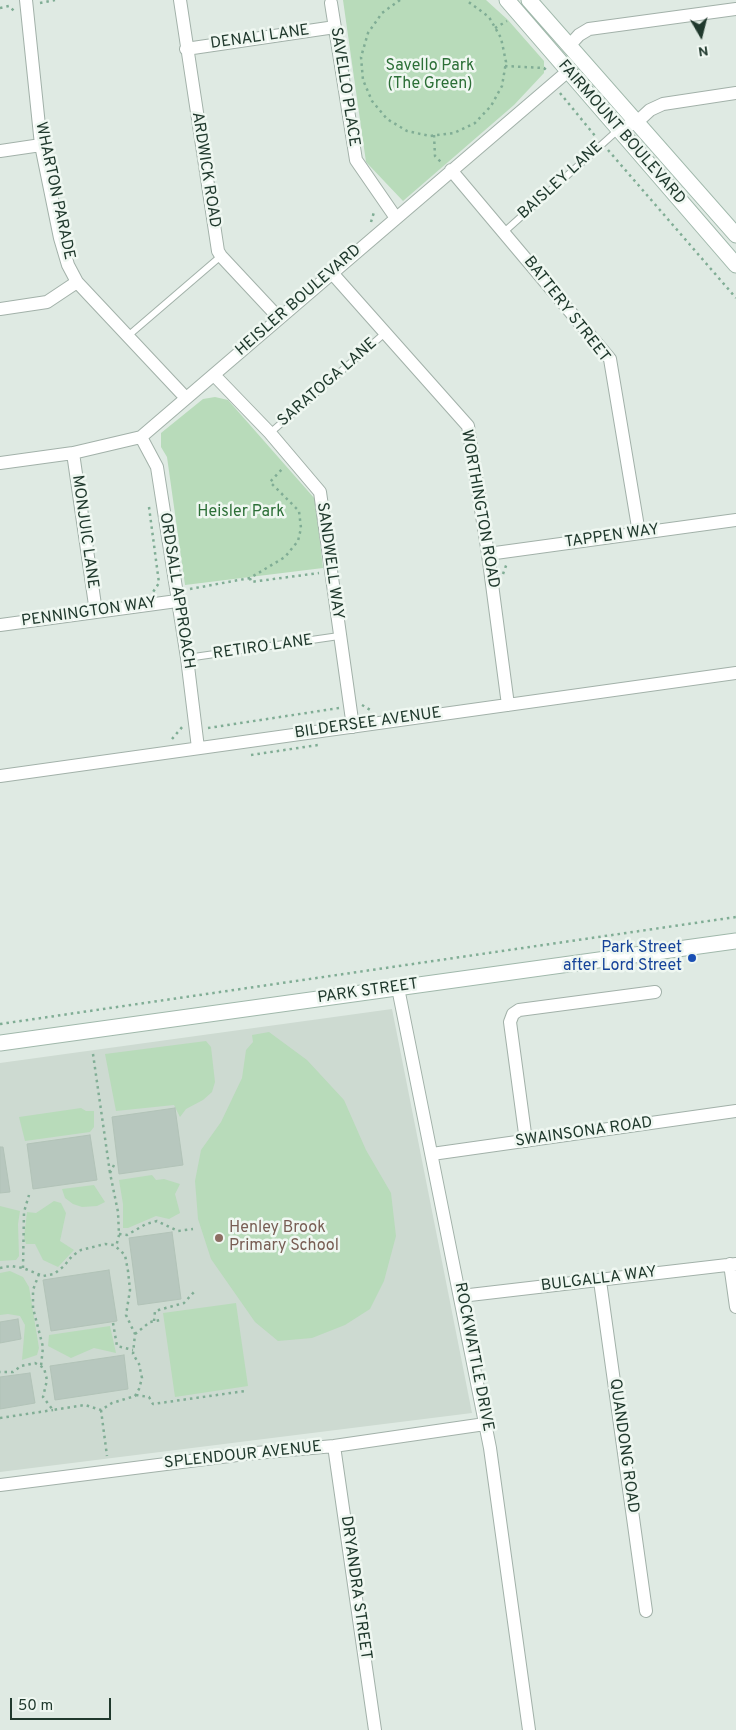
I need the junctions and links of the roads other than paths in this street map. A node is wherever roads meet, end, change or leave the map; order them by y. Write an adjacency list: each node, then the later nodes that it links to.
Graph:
1 (180, 0): 9 (street, ARDWICK ROAD)
2 (507, 0): 10 (street, FAIRMOUNT BOULEVARD)
3 (529, 0): 8 (street, FAIRMOUNT BOULEVARD)
4 (31, 2): 14 (street, WHARTON PARADE)
5 (331, 3): 7 (street, SAVELLO PLACE)
6 (736, 9): 8 (street)
7 (335, 27): 9 (street, DENALI LANE); 17 (street, SAVELLO PLACE)
8 (569, 46): 12 (street, FAIRMOUNT BOULEVARD)
9 (186, 49): 20 (street, ARDWICK ROAD)
10 (561, 76): 13 (street, FAIRMOUNT BOULEVARD); 16 (street, HEISLER BOULEVARD)
11 (736, 93): 12 (street)
12 (637, 122): 13 (street); 19 (street, FAIRMOUNT BOULEVARD)
13 (618, 130): 18 (lane, BAISLEY LANE); 21 (street, FAIRMOUNT BOULEVARD)
14 (41, 145): 15 (street); 23 (street, WHARTON PARADE)
15 (0, 151)
16 (451, 170): 17 (street, HEISLER BOULEVARD); 18 (street, BATTERY STREET)
17 (396, 218): 22 (street, HEISLER BOULEVARD)
18 (504, 232): 35 (street, BATTERY STREET)
19 (736, 235)
20 (220, 256): 25 (street); 27 (lane)
21 (736, 265)
22 (332, 273): 25 (street, HEISLER BOULEVARD); 26 (street, WORTHINGTON ROAD)
23 (77, 282): 24 (street); 27 (street, WHARTON PARADE)
24 (0, 309)
25 (278, 317): 28 (street, HEISLER BOULEVARD)
26 (385, 333): 30 (lane, SARATOGA LANE); 36 (street, WORTHINGTON ROAD)
27 (130, 335): 29 (street, WHARTON PARADE)
28 (214, 375): 29 (street, HEISLER BOULEVARD); 30 (street, SANDWELL WAY)
29 (186, 397): 31 (street, HEISLER BOULEVARD)
30 (270, 433): 40 (street, SANDWELL WAY)
31 (141, 437): 32 (street, HEISLER BOULEVARD); 37 (street, ORDSALL APPROACH)
32 (73, 452): 33 (street, HEISLER BOULEVARD); 38 (street, MONJUIC LANE)
33 (0, 463)
34 (736, 520): 35 (street, TAPPEN WAY)
35 (639, 533): 36 (street, TAPPEN WAY)
36 (488, 554): 43 (street, WORTHINGTON ROAD)
37 (177, 601): 38 (street, PENNINGTON WAY); 41 (street, ORDSALL APPROACH)
38 (96, 612): 39 (street, PENNINGTON WAY)
39 (0, 625)
40 (339, 636): 41 (lane, RETIRO LANE); 44 (street, SANDWELL WAY)
41 (187, 658): 45 (street, ORDSALL APPROACH)
42 (736, 672): 43 (street, BILDERSEE AVENUE)
43 (508, 705): 44 (street, BILDERSEE AVENUE)
44 (352, 727): 45 (street, BILDERSEE AVENUE)
45 (198, 748): 46 (street, BILDERSEE AVENUE)
46 (0, 776)
47 (736, 941): 48 (street, PARK STREET)
48 (398, 988): 50 (street, PARK STREET); 53 (street, ROCKWATTLE DRIVE)
49 (655, 992): 52 (street)
50 (0, 1044)
51 (736, 1111): 52 (street, SWAINSONA ROAD)
52 (526, 1141): 53 (street, SWAINSONA ROAD)
53 (432, 1154): 56 (street, ROCKWATTLE DRIVE)
54 (733, 1264): 55 (street, BULGALLA WAY); 57 (street)
55 (600, 1281): 56 (street, BULGALLA WAY); 61 (street, QUANDONG ROAD)
56 (461, 1296): 58 (street, ROCKWATTLE DRIVE)
57 (736, 1307)
58 (485, 1424): 59 (street, SPLENDOUR AVENUE); 63 (street, ROCKWATTLE DRIVE)
59 (334, 1446): 60 (street, SPLENDOUR AVENUE); 62 (street, DRYANDRA STREET)
60 (0, 1485)
61 (646, 1611)
62 (375, 1730)
63 (529, 1730)

